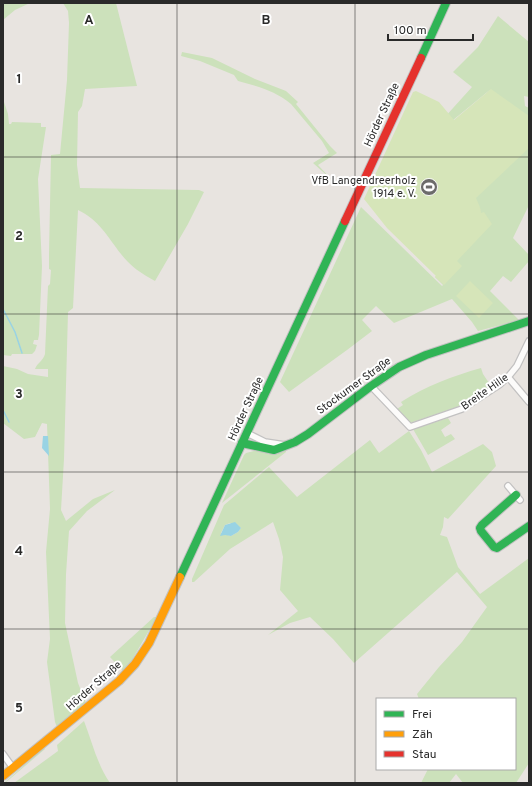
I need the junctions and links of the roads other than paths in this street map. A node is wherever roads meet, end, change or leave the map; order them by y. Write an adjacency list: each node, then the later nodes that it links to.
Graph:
1 (446, 3): 7 (main road, Hörder Straße)
2 (529, 321): 5 (main road, Stockumer Straße)
3 (529, 341): 4 (street, Breite Hille)
4 (508, 377): 5 (street, Breite Hille); 6 (street)
5 (370, 386): 9 (main road, Stockumer Straße)
6 (529, 402)
7 (247, 433): 8 (main road, Hörder Straße); 9 (street)
8 (242, 443): 9 (main road, Stockumer Straße); 14 (main road, Hörder Straße)
9 (287, 445)
10 (508, 486): 11 (street)
11 (518, 497): 12 (main road)
12 (529, 526)
13 (3, 754): 14 (street)
14 (13, 768): 15 (main road, Hörder Straße)
15 (4, 775)

